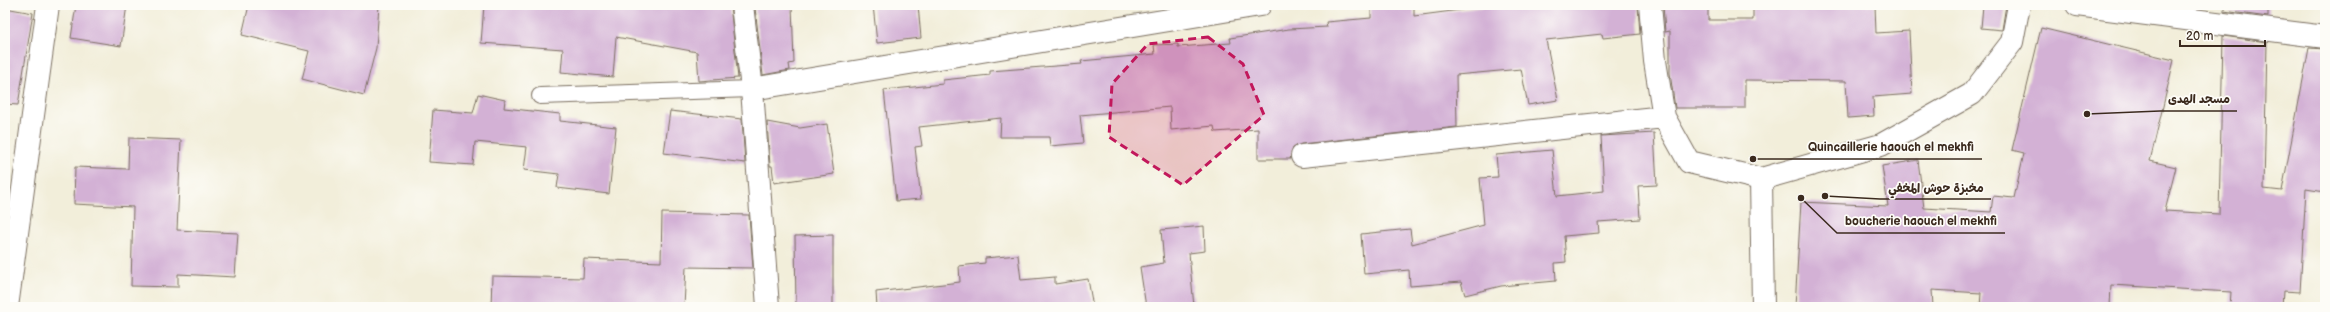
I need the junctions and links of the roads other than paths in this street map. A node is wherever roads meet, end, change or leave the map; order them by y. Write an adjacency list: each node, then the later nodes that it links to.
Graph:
1 (48, 5): 13 (street)
2 (742, 5): 8 (street)
3 (1260, 5): 8 (street)
4 (1650, 5): 10 (street)
5 (2019, 5): 12 (street)
6 (2077, 5): 7 (street)
7 (2325, 37)
8 (752, 89): 9 (lane); 15 (street)
9 (540, 96)
10 (1664, 117): 11 (street); 12 (street)
11 (1302, 156)
12 (1761, 179): 16 (street)
13 (11, 227): 14 (street)
14 (7, 307)
15 (768, 307)
16 (1763, 307)

